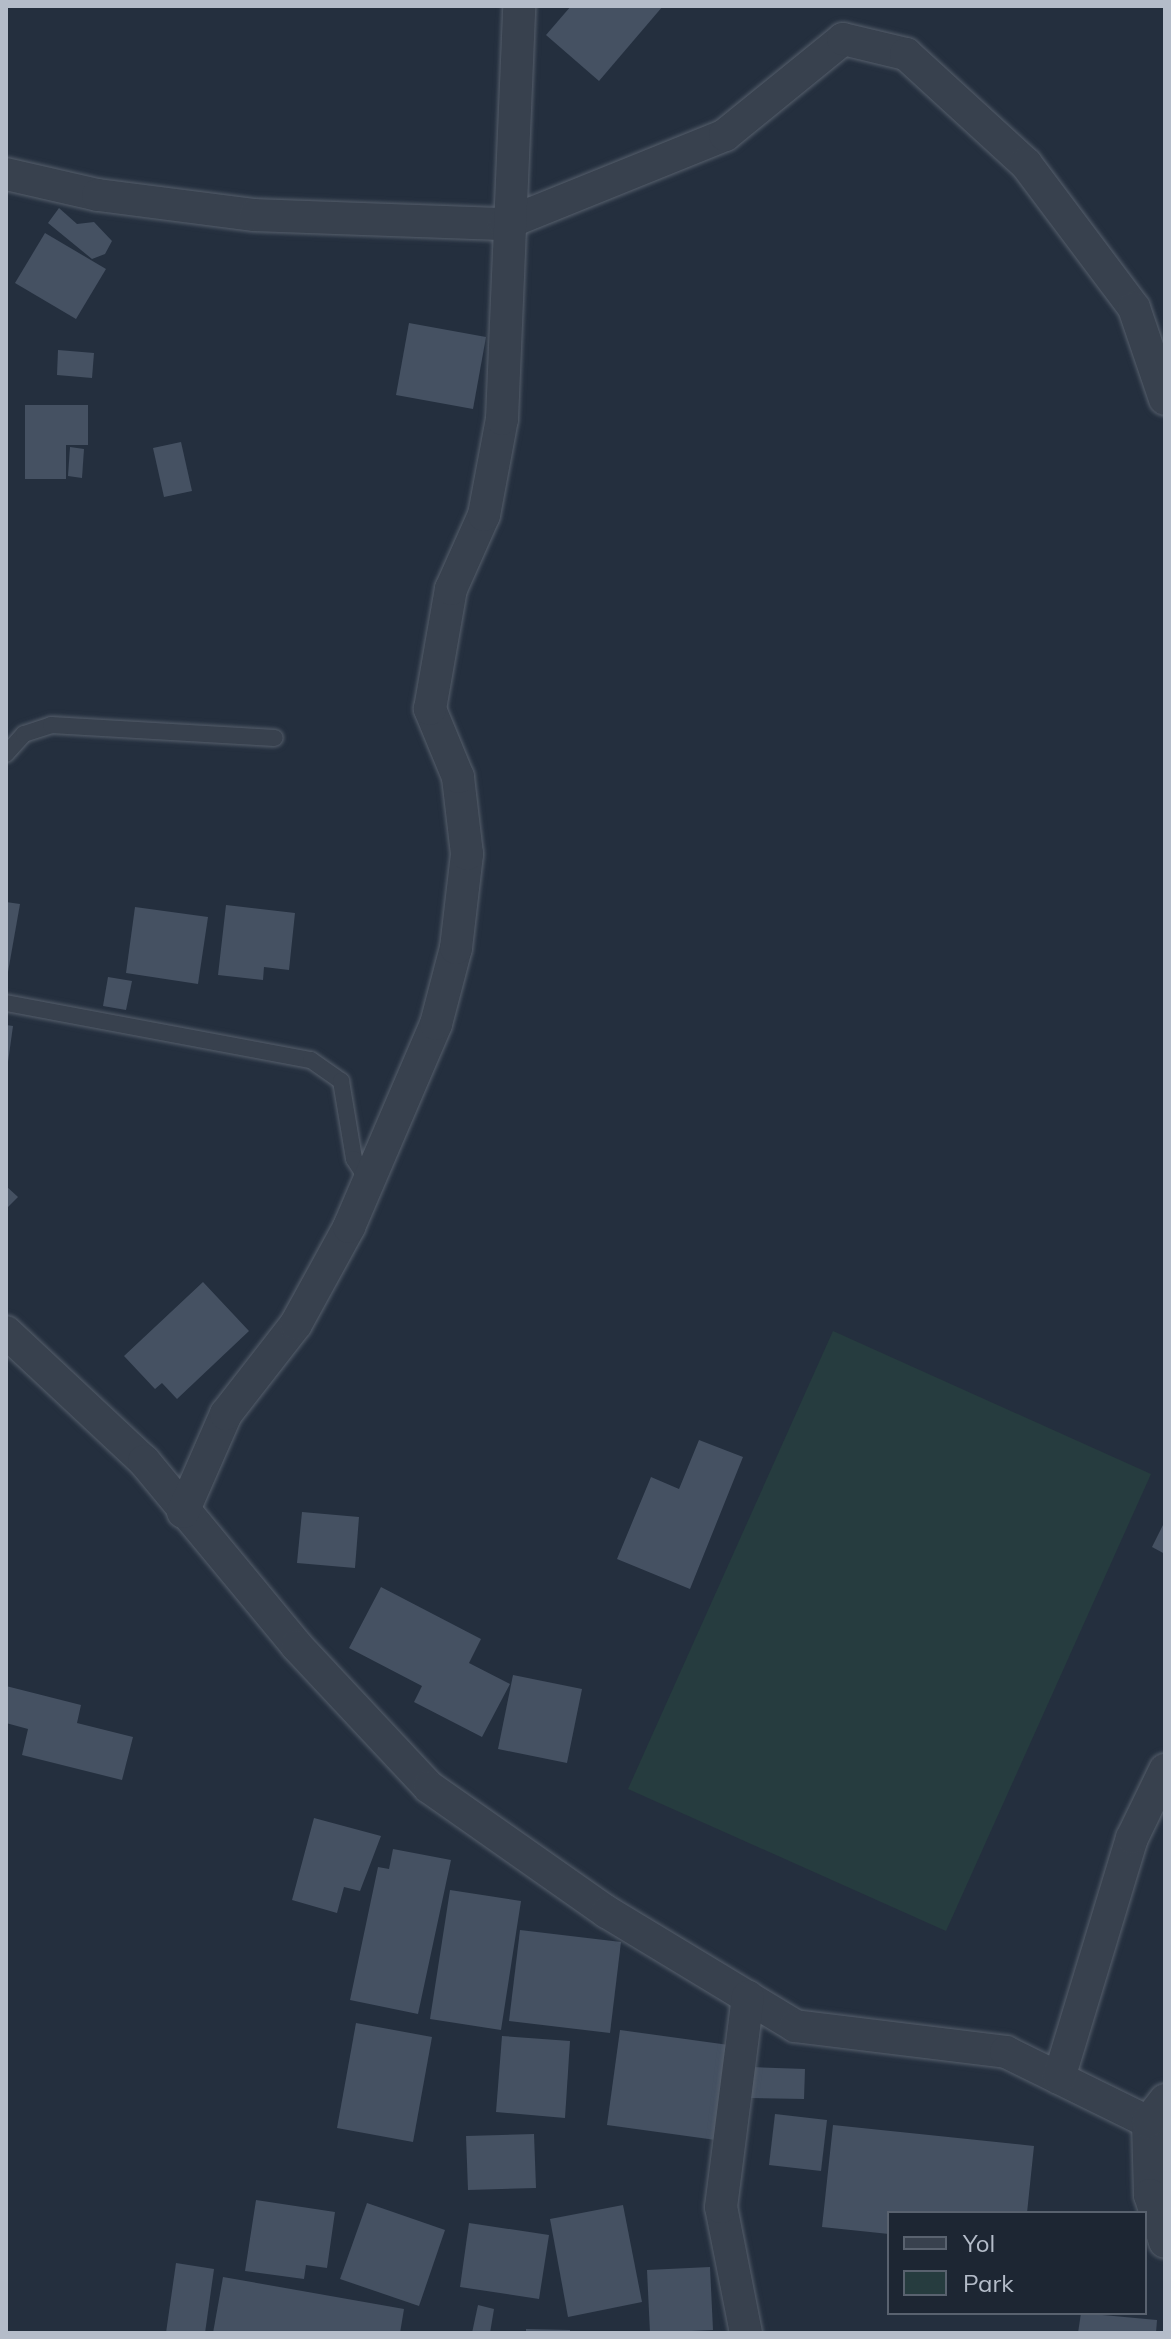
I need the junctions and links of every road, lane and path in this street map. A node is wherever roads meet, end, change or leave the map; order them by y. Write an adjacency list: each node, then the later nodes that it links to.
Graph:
1 (519, 6): 3 (street)
2 (6, 174): 3 (street)
3 (505, 224): 4 (street); 8 (street)
4 (1165, 399)
5 (275, 738): 6 (lane)
6 (6, 754)
7 (6, 1003): 8 (lane)
8 (369, 1182): 10 (street)
9 (6, 1332): 10 (street)
10 (183, 1512): 12 (street)
11 (1165, 1770): 13 (street)
12 (748, 1997): 13 (street); 16 (street)
13 (1059, 2078): 14 (street)
14 (1159, 2115): 15 (street)
15 (1165, 2242)
16 (746, 2333)

